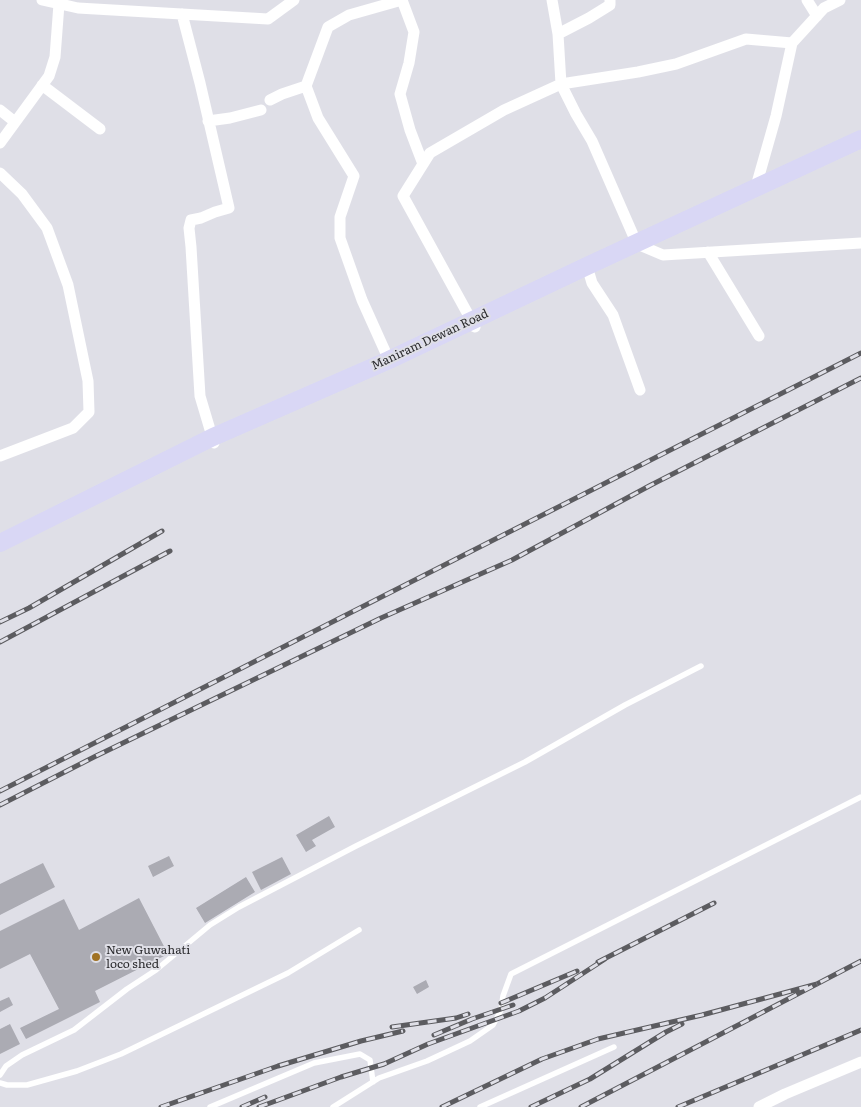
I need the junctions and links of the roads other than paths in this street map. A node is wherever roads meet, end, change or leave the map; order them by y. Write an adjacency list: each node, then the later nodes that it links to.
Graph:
1 (42, 0): 8 (street)
2 (294, 0): 9 (street)
3 (402, 0): 15 (street); 25 (street)
4 (552, 0): 11 (street)
5 (610, 0): 11 (street)
6 (807, 0): 10 (street)
7 (840, 0): 10 (street)
8 (66, 4): 9 (street); 14 (street)
9 (182, 14): 19 (street)
10 (816, 16): 12 (street)
11 (558, 34): 13 (street)
12 (792, 43): 13 (street); 27 (street)
13 (561, 84): 25 (street); 29 (street)
14 (42, 85): 20 (street); 21 (street)
15 (306, 86): 16 (street); 34 (street)
16 (270, 100)
17 (0, 110): 20 (street)
18 (261, 110): 19 (street)
19 (208, 121): 37 (street)
20 (15, 122): 23 (street)
21 (100, 129)
22 (861, 140): 27 (main road, Maniram Dewan Road)
23 (0, 143)
24 (861, 149): 27 (main road, Maniram Dewan Road)
25 (423, 164): 32 (street)
26 (0, 173): 38 (street)
27 (755, 192): 29 (main road, Maniram Dewan Road)
28 (861, 243): 30 (street)
29 (642, 246): 30 (street); 31 (main road, Maniram Dewan Road)
30 (708, 252): 33 (street)
31 (588, 270): 32 (main road, Maniram Dewan Road); 35 (street)
32 (473, 324): 34 (main road, Maniram Dewan Road); 36 (main road, Maniram Dewan Road)
33 (759, 336)
34 (388, 360): 36 (main road, Maniram Dewan Road)
35 (640, 390)
36 (283, 410): 37 (main road, Maniram Dewan Road)
37 (214, 441): 39 (main road, Maniram Dewan Road)
38 (0, 456)
39 (1, 545)
40 (701, 666): 45 (lane)
41 (861, 797): 46 (lane)
42 (359, 930): 47 (lane)
43 (614, 1047): 50 (lane)
44 (861, 1062): 51 (street)
45 (0, 1075)
46 (373, 1082): 48 (lane); 49 (lane)
47 (0, 1083)
48 (210, 1107)
49 (333, 1107)
50 (480, 1107)
51 (759, 1107)

